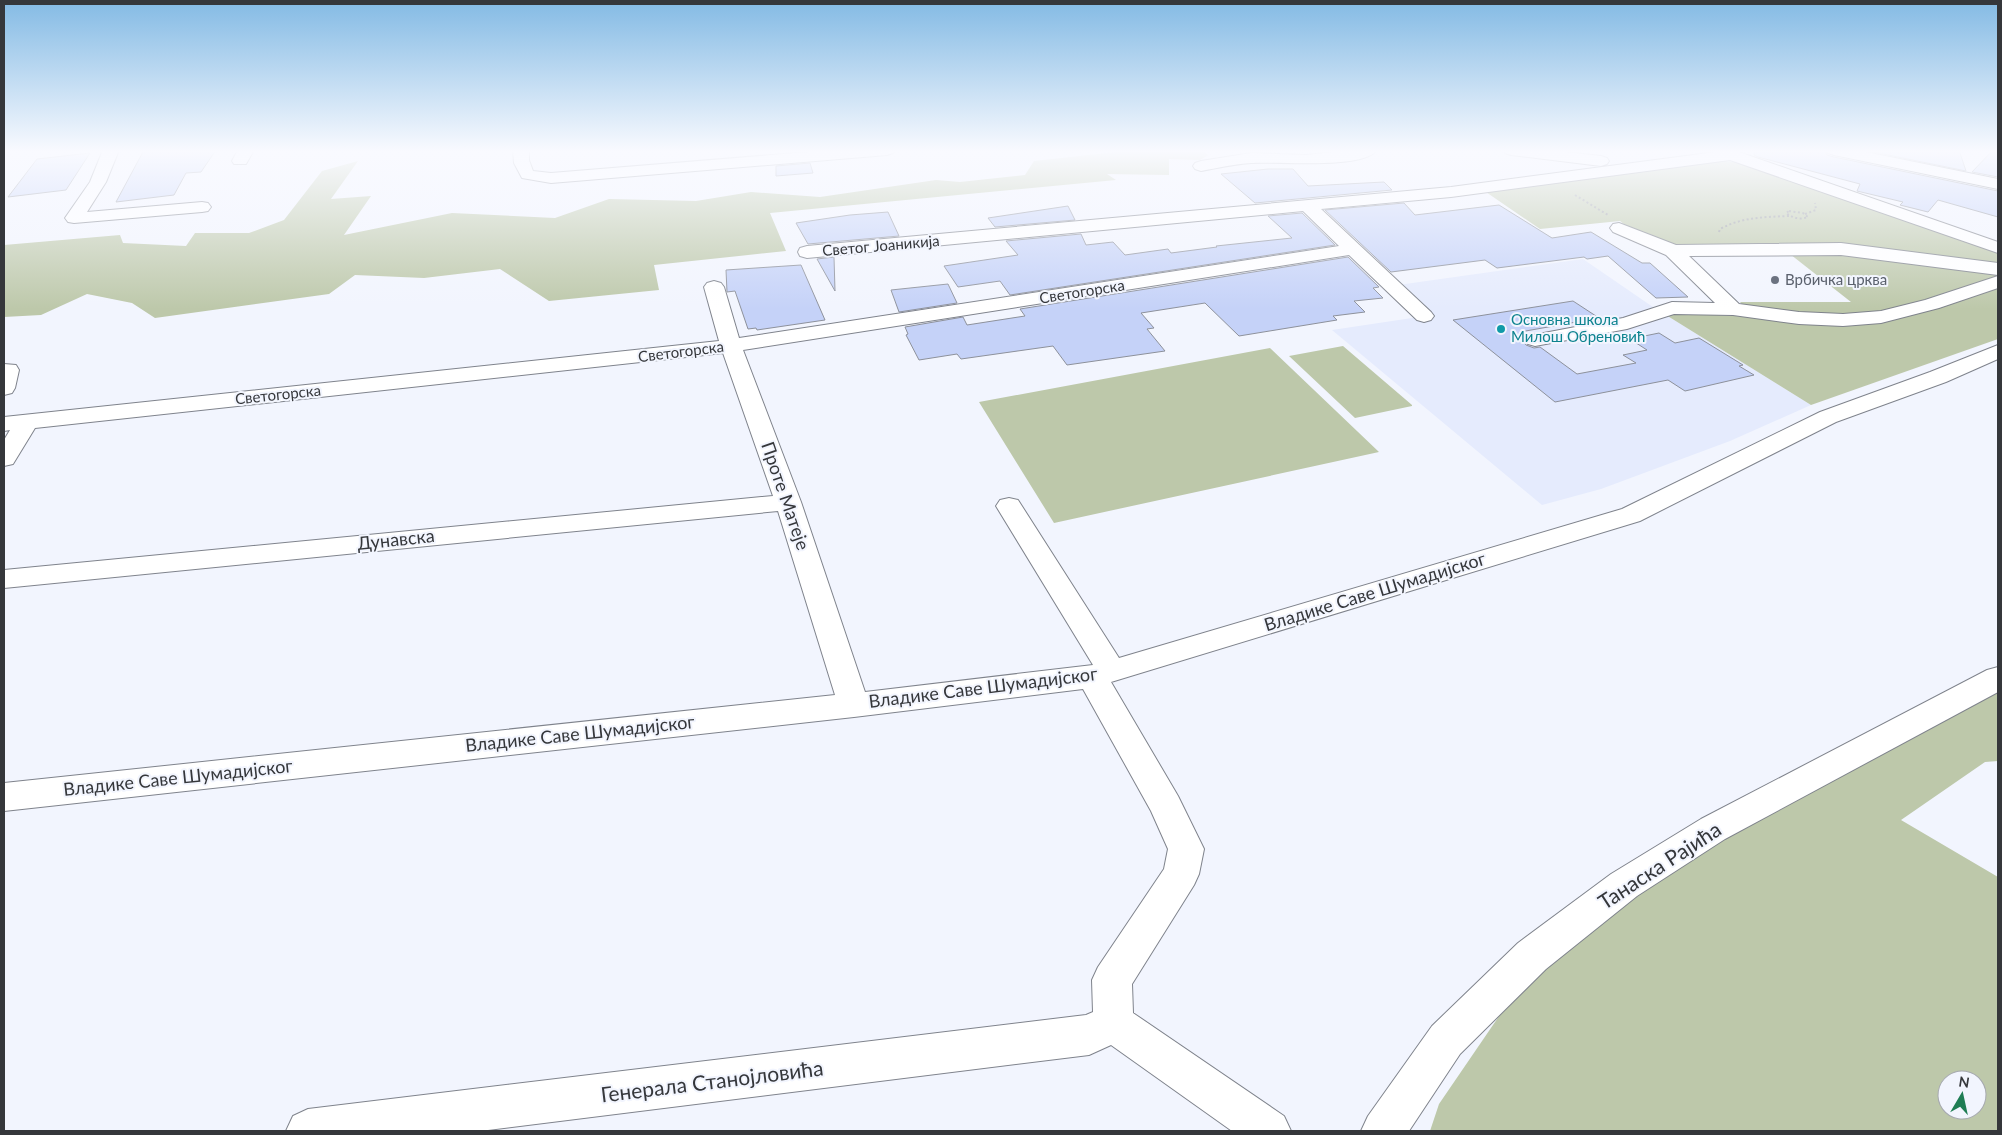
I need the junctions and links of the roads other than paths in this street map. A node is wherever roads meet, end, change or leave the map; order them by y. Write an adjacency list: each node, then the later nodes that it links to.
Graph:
1 (84, 203): 5 (street)
2 (1339, 203): 4 (street, Светог Јоаникија)
3 (1871, 203): 7 (street)
4 (1308, 206): 8 (street); 10 (street, Светог Јоаникија)
5 (202, 207)
6 (1614, 222): 9 (street)
7 (1998, 248)
8 (1354, 250): 15 (street); 17 (street, Светогорска)
9 (1673, 251): 11 (street); 14 (street)
10 (806, 252)
11 (1998, 269)
12 (1998, 282): 14 (street)
13 (714, 288): 17 (street, Проте Матеје)
14 (1733, 309): 16 (street)
15 (1424, 316)
16 (1535, 340)
17 (731, 346): 21 (street, Светогорска); 23 (street, Проте Матеје)
18 (1998, 352): 26 (street, Владике Саве Шумадијског)
19 (4, 370): 20 (street)
20 (4, 388)
21 (15, 422): 22 (street)
22 (4, 459)
23 (788, 502): 25 (street, Дунавска); 28 (street, Проте Матеје)
24 (1009, 506): 26 (street)
25 (4, 579)
26 (1102, 674): 28 (street, Владике Саве Шумадијског); 30 (street)
27 (1998, 678): 33 (street, Танаска Рајића)
28 (854, 705): 29 (street, Владике Саве Шумадијског)
29 (4, 797)
30 (1113, 1023): 31 (street, Генерала Станојловића); 32 (street)
31 (308, 1131)
32 (1269, 1131)
33 (1382, 1131)

